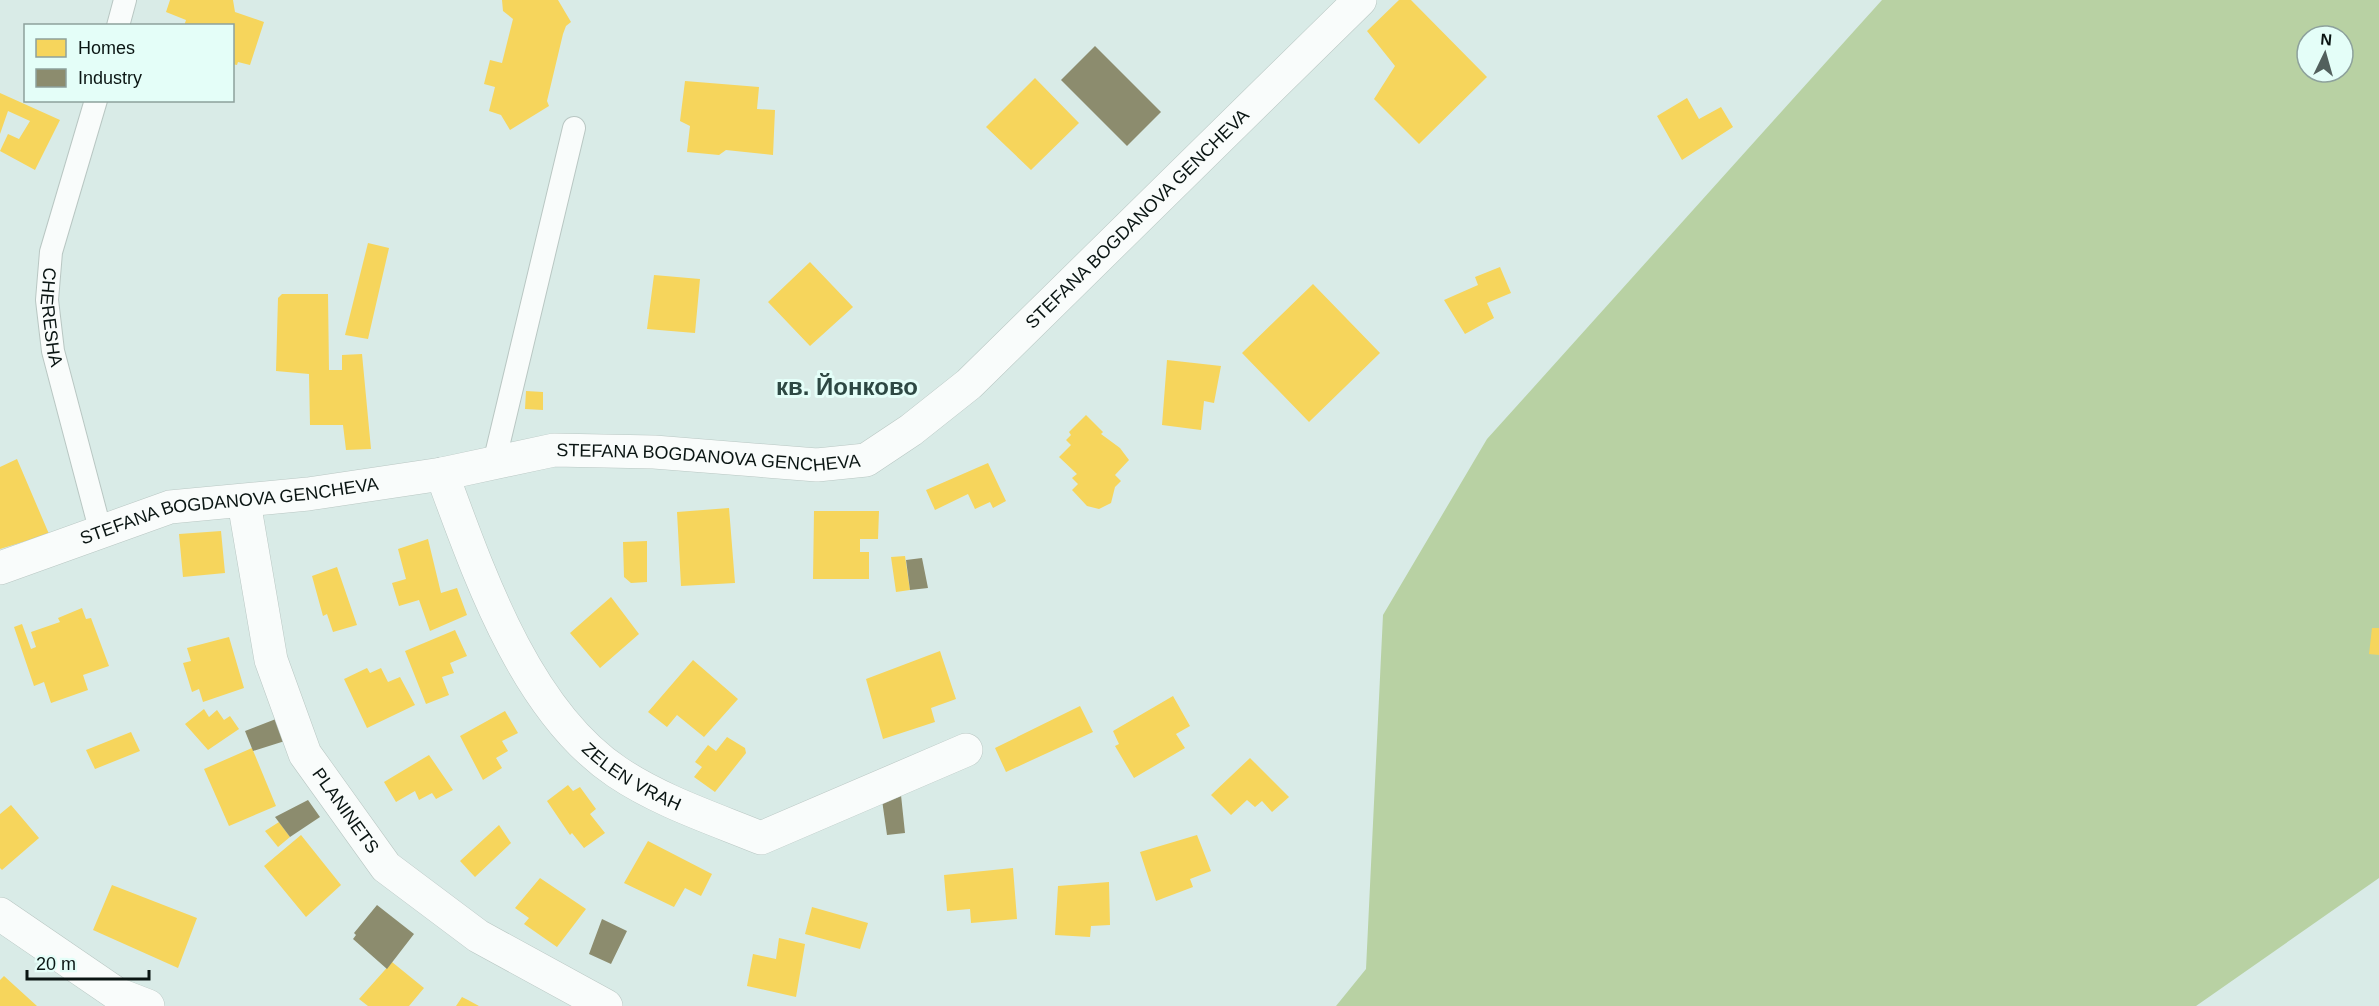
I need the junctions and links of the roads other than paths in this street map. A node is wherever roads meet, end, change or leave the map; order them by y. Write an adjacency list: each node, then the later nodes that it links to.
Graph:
1 (125, 0): 3 (lane)
2 (1360, 0): 6 (street, STEFANA BOGDANOVA GENCHEVA)
3 (119, 24)
4 (95, 102): 9 (lane, CHERESHA)
5 (574, 128): 6 (lane)
6 (494, 463): 7 (street, STEFANA BOGDANOVA GENCHEVA)
7 (442, 474): 8 (street, STEFANA BOGDANOVA GENCHEVA); 11 (street, ZELEN VRAH)
8 (243, 501): 9 (street, STEFANA BOGDANOVA GENCHEVA); 14 (street, PLANINETS)
9 (101, 533): 10 (street, STEFANA BOGDANOVA GENCHEVA)
10 (0, 568)
11 (966, 750)
12 (0, 914): 13 (street)
13 (148, 1006)
14 (606, 1006)

